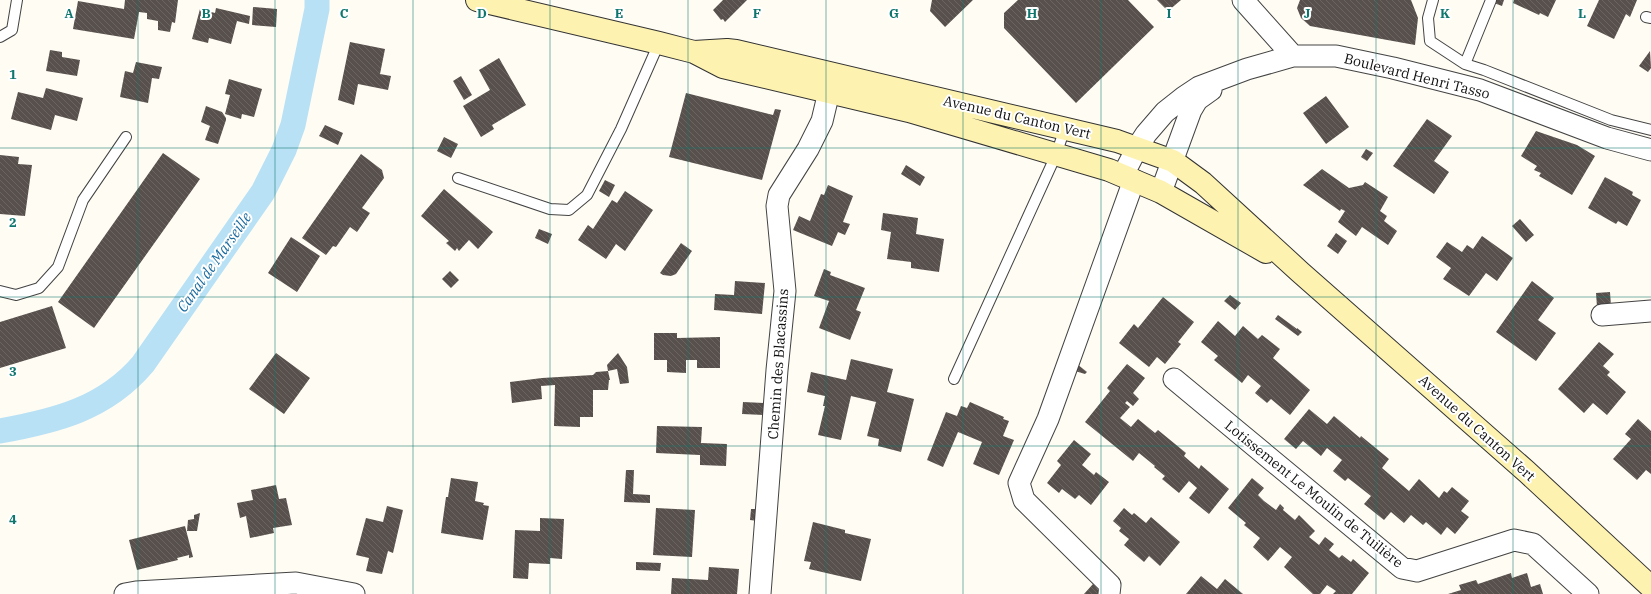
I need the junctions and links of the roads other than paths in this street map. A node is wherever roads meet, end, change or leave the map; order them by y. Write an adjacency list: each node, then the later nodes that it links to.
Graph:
1 (16, 0): 6 (lane)
2 (477, 0): 7 (street, Avenue du Canton Vert)
3 (1243, 0): 8 (street)
4 (1433, 0): 9 (lane)
5 (1490, 0): 9 (lane)
6 (0, 37)
7 (659, 43): 11 (street, Avenue du Canton Vert); 21 (lane)
8 (1293, 56): 10 (street, Boulevard Henri Tasso); 13 (street, Boulevard Henri Tasso)
9 (1465, 64): 13 (lane)
10 (1248, 69): 16 (street, Boulevard Henri Tasso); 19 (street, Boulevard Henri Tasso)
11 (831, 83): 12 (street, Avenue du Canton Vert); 18 (street, Avenue du Canton Vert); 32 (street, Chemin des Blacassins)
12 (1065, 128): 16 (street, Avenue du Canton Vert); 18 (lane)
13 (1609, 129): 14 (lane); 17 (street, Boulevard Henri Tasso)
14 (1651, 130)
15 (126, 137): 24 (lane)
16 (1136, 148): 19 (street, Avenue du Canton Vert); 20 (street, Boulevard Henri Tasso)
17 (1651, 150)
18 (1056, 155): 20 (street, Avenue du Canton Vert); 27 (lane)
19 (1173, 161): 22 (street, Boulevard Henri Tasso); 23 (street, Avenue du Canton Vert)
20 (1129, 177): 22 (street, Avenue du Canton Vert); 33 (street, Boulevard Henri Tasso)
21 (458, 178)
22 (1161, 192): 23 (street, Avenue du Canton Vert)
23 (1300, 272): 29 (street, Avenue du Canton Vert)
24 (0, 291)
25 (1651, 312): 26 (street)
26 (1602, 314)
27 (954, 379)
28 (1174, 379): 34 (street, Lotissement Le Moulin de Tuilière)
29 (1651, 587)
30 (125, 594): 31 (street)
31 (354, 594)
32 (760, 594)
33 (1109, 594)
34 (1588, 594)

